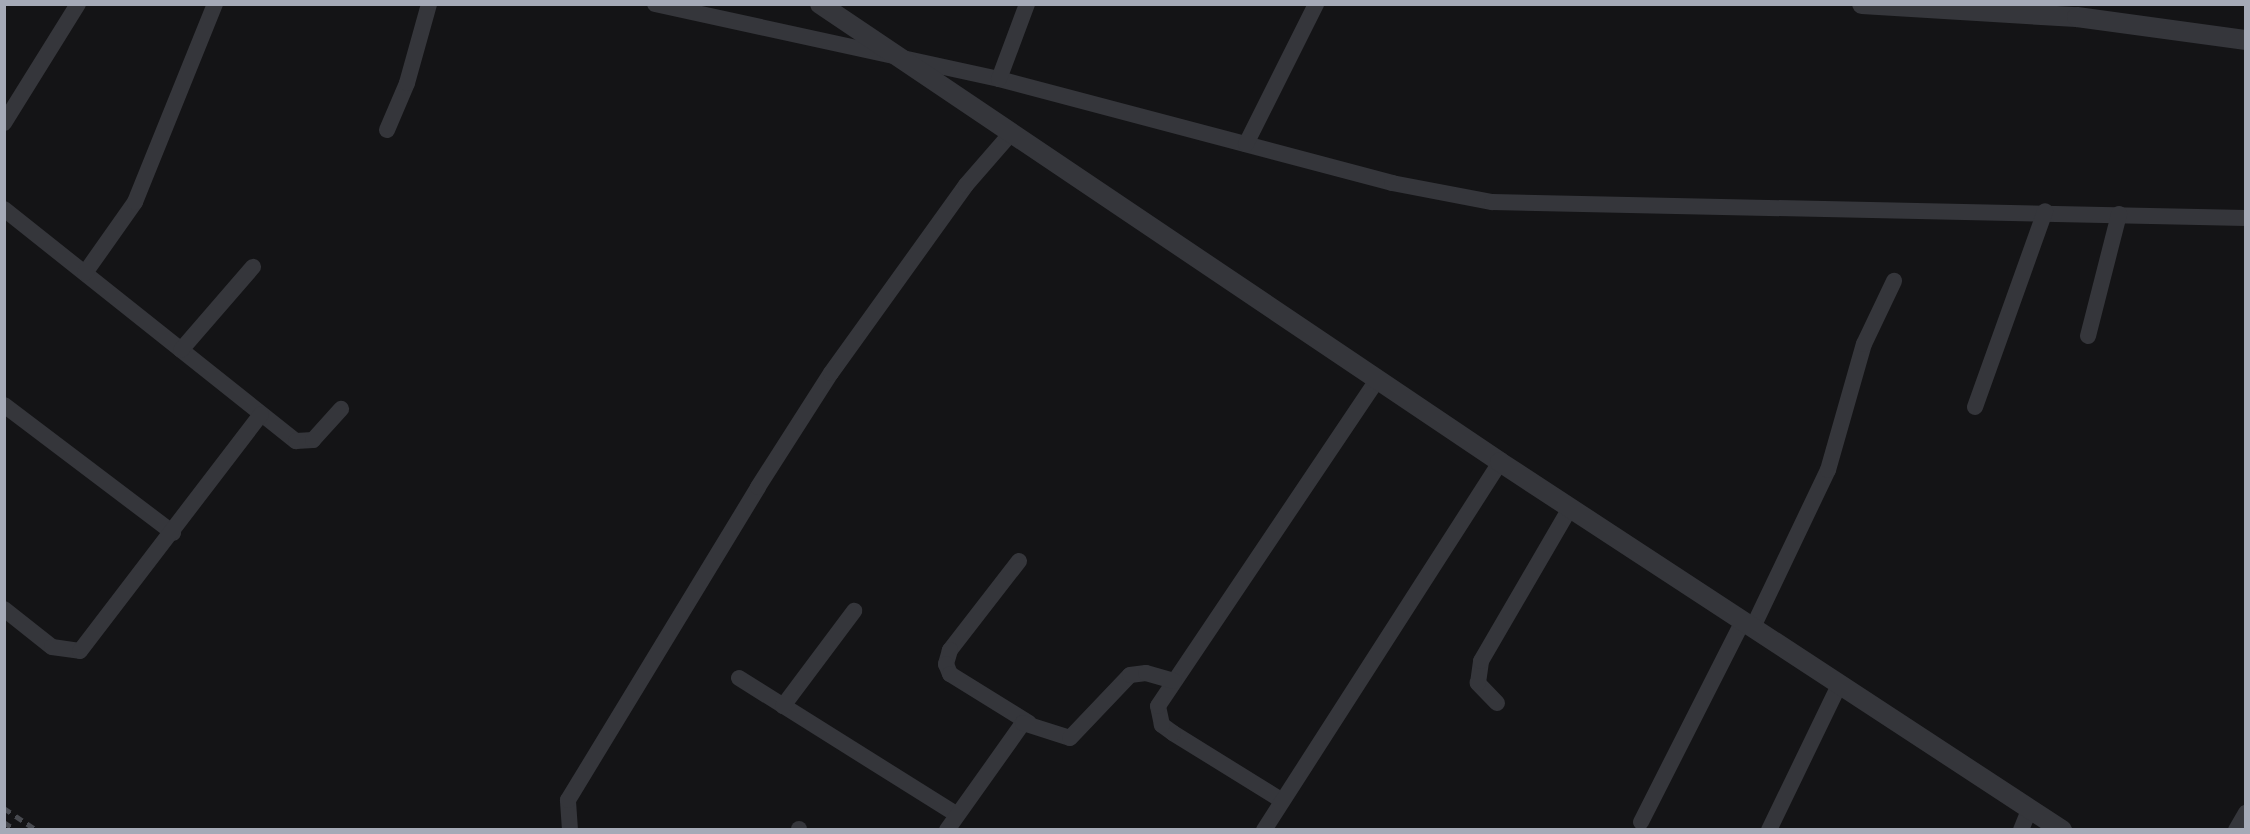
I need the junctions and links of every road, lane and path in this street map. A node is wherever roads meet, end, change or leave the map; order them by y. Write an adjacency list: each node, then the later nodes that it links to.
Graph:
1 (78, 4): 13 (street)
2 (215, 4): 22 (street)
3 (429, 4): 14 (street)
4 (655, 4): 11 (street)
5 (820, 4): 11 (street)
6 (1027, 4): 12 (street)
7 (1316, 4): 16 (street)
8 (1862, 4): 9 (street)
9 (2096, 12): 10 (street)
10 (2246, 40)
11 (904, 58): 12 (street); 15 (street)
12 (999, 79): 16 (street)
13 (4, 123)
14 (387, 130)
15 (1012, 132): 26 (street); 49 (street)
16 (1246, 144): 18 (street)
17 (4, 208): 22 (street)
18 (2045, 211): 19 (street); 28 (street)
19 (2119, 214): 20 (street); 24 (street)
20 (2246, 218)
21 (253, 267): 25 (street)
22 (85, 273): 25 (street)
23 (1894, 281): 37 (street)
24 (2088, 336)
25 (181, 350): 30 (street)
26 (1378, 379): 31 (street); 39 (street)
27 (4, 405): 33 (street)
28 (1975, 407)
29 (341, 409): 30 (street)
30 (261, 414): 33 (street)
31 (1500, 462): 32 (street); 44 (street)
32 (1570, 508): 37 (street); 41 (street)
33 (173, 533): 35 (street)
34 (1019, 561): 43 (street)
35 (4, 609)
36 (854, 610): 42 (street)
37 (1748, 624): 40 (street); 48 (street)
38 (739, 678): 42 (street)
39 (1174, 681): 43 (street); 44 (street)
40 (1840, 683): 45 (street); 52 (street)
41 (1497, 703)
42 (783, 706): 47 (street)
43 (1029, 723): 47 (street)
44 (1281, 800): 51 (street)
45 (2030, 808): 53 (street); 54 (street)
46 (2246, 813): 55 (street)
47 (957, 815): 50 (street)
48 (1641, 822)
49 (570, 830)
50 (947, 830)
51 (1264, 830)
52 (1769, 830)
53 (2021, 830)
54 (2062, 830)
55 (2236, 830)

